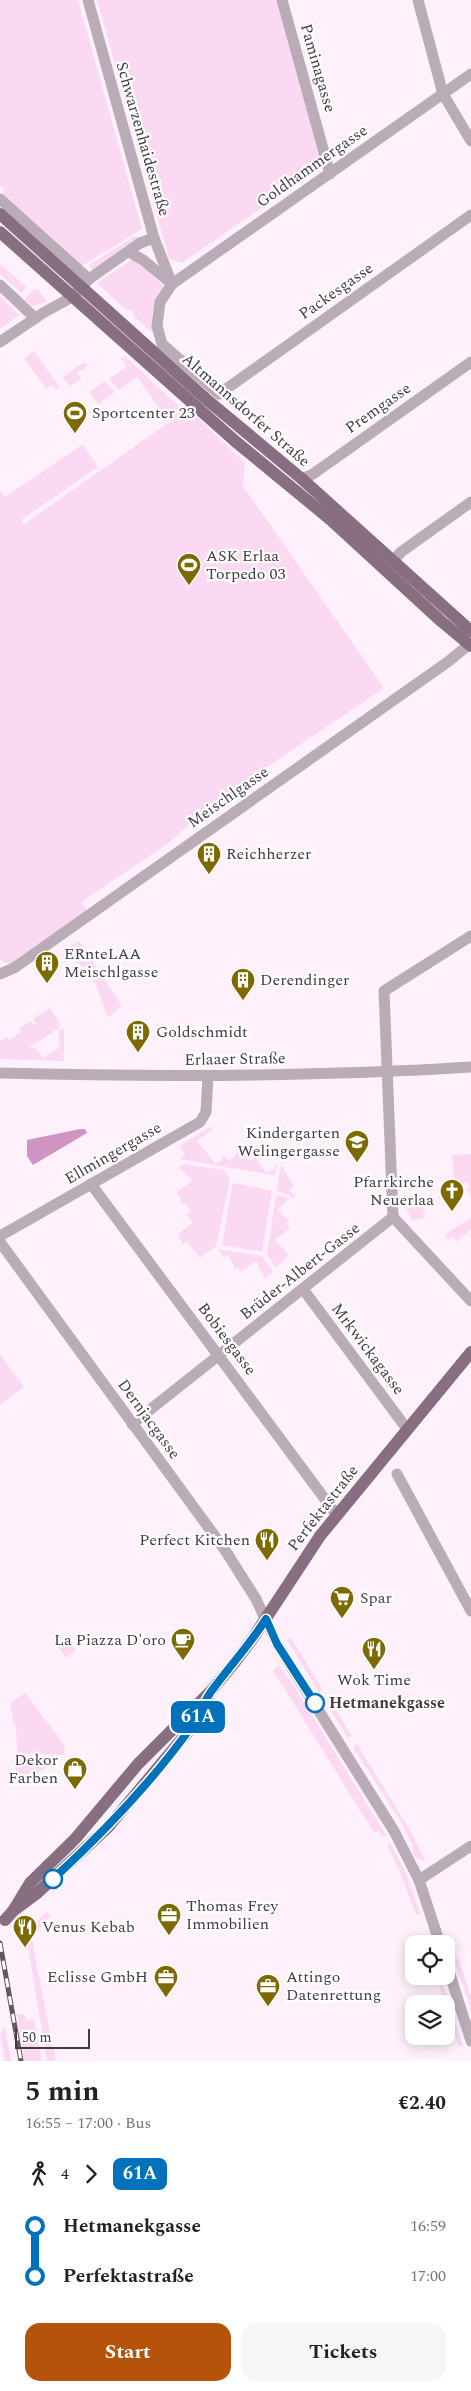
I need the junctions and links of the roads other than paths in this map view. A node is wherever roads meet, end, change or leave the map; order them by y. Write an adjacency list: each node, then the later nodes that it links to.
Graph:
1 (88, 0): 12 (street, Schwarzenhaidestraße)
2 (282, 0): 7 (street, Paminagasse)
3 (418, 0): 5 (street)
4 (471, 74): 5 (street, Goldhammergasse)
5 (443, 94): 6 (street); 7 (street, Goldhammergasse)
6 (471, 141)
7 (330, 174): 15 (street, Goldhammergasse)
8 (0, 200): 14 (street, Altmannsdorfer Straße)
9 (0, 214): 14 (main road, Altmannsdorfer Straße)
10 (471, 215): 22 (street, Packesgasse)
11 (0, 232): 17 (main road, Altmannsdorfer Straße)
12 (154, 238): 13 (street); 15 (street, Schwarzenhaidestraße)
13 (133, 254): 14 (street); 15 (street)
14 (86, 284): 17 (street); 23 (main road, Altmannsdorfer Straße)
15 (172, 284): 19 (street, Goldhammergasse)
16 (0, 285): 18 (street)
17 (72, 297): 18 (street); 27 (main road, Altmannsdorfer Straße)
18 (35, 318): 20 (street)
19 (157, 326): 22 (street, Altmannsdorfer Straße)
20 (0, 342)
21 (471, 362): 23 (street, Premgasse)
22 (219, 394)
23 (302, 479): 25 (main road, Altmannsdorfer Straße)
24 (471, 502): 25 (street)
25 (393, 561): 26 (main road, Altmannsdorfer Straße)
26 (471, 631)
27 (470, 644): 29 (street, Meischlgasse)
28 (471, 936): 31 (street)
29 (0, 974)
30 (471, 1067): 31 (street, Erlaaer Straße)
31 (387, 1072): 33 (street, Erlaaer Straße); 35 (street)
32 (0, 1073): 33 (street, Erlaaer Straße)
33 (208, 1077): 34 (street, Ellmingergasse)
34 (91, 1184): 36 (street, Ellmingergasse); 41 (street, Bobiesgasse)
35 (393, 1217): 38 (street, Brüder-Albert-Gasse); 39 (street)
36 (0, 1236)
37 (0, 1242): 42 (street, Dernjacgasse)
38 (303, 1289): 41 (street, Brüder-Albert-Gasse); 43 (street, Mrkwickagasse)
39 (471, 1301)
40 (471, 1352): 43 (main road, Perfektastraße)
41 (219, 1355): 42 (street, Brüder-Albert-Gasse); 45 (street, Bobiesgasse)
42 (132, 1424): 47 (street, Dernjacgasse)
43 (407, 1429): 45 (main road, Perfektastraße)
44 (397, 1474): 46 (street)
45 (336, 1514): 47 (main road, Perfektastraße)
46 (471, 1611)
47 (266, 1619): 48 (main road, Perfektastraße); 50 (street)
48 (211, 1691): 48 (main road, Perfektastraße)
49 (471, 1846): 50 (street)
50 (419, 1880): 51 (street)
51 (437, 1935)
52 (453, 1985): 53 (street)
53 (471, 2041)

